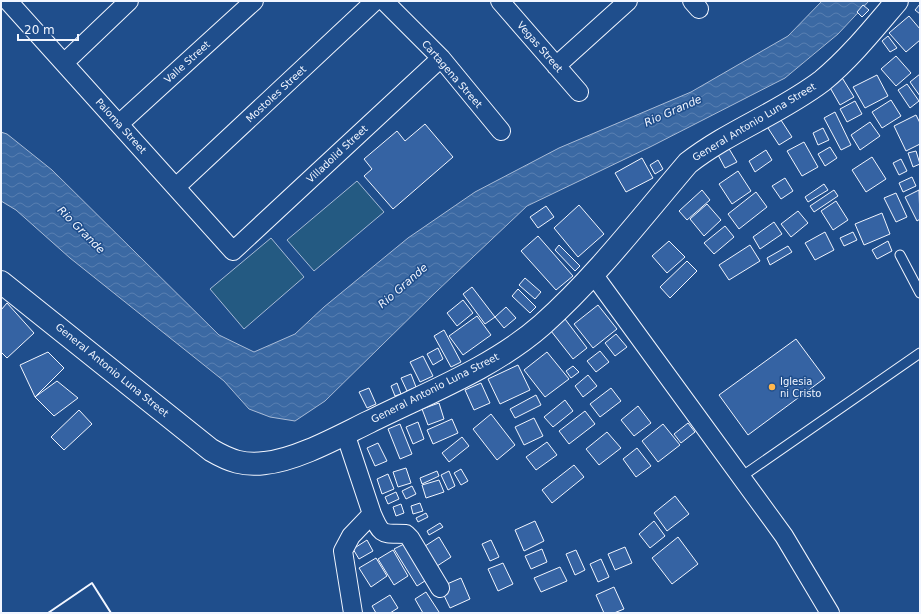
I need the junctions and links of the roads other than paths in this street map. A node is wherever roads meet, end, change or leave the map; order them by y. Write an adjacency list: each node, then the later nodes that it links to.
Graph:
1 (8, 1): 10 (street, Paloma Street)
2 (129, 1): 10 (street)
3 (254, 1): 13 (street, Valle Street)
4 (376, 1): 15 (street, Mostoles Street)
5 (384, 1): 9 (street, Cartagena Street)
6 (628, 1): 11 (street)
7 (897, 1): 18 (main road, General Antonio Luna Street)
8 (504, 2): 11 (street, Vegas Street)
9 (441, 58): 14 (street, Cartagena Street); 16 (street, Villadolid Street)
10 (64, 63): 13 (street, Paloma Street)
11 (556, 66): 12 (street, Vegas Street)
12 (579, 92)
13 (119, 124): 15 (street, Paloma Street)
14 (501, 131)
15 (176, 187): 16 (street, Paloma Street)
16 (233, 251)
17 (900, 255): 20 (lane)
18 (592, 274): 22 (main road, General Antonio Luna Street); 23 (street)
19 (1, 282): 22 (main road, General Antonio Luna Street)
20 (920, 293)
21 (920, 353): 23 (lane)
22 (345, 433): 24 (street)
23 (741, 477): 27 (street)
24 (372, 514): 25 (street); 26 (street)
25 (440, 588)
26 (354, 613)
27 (830, 613)

